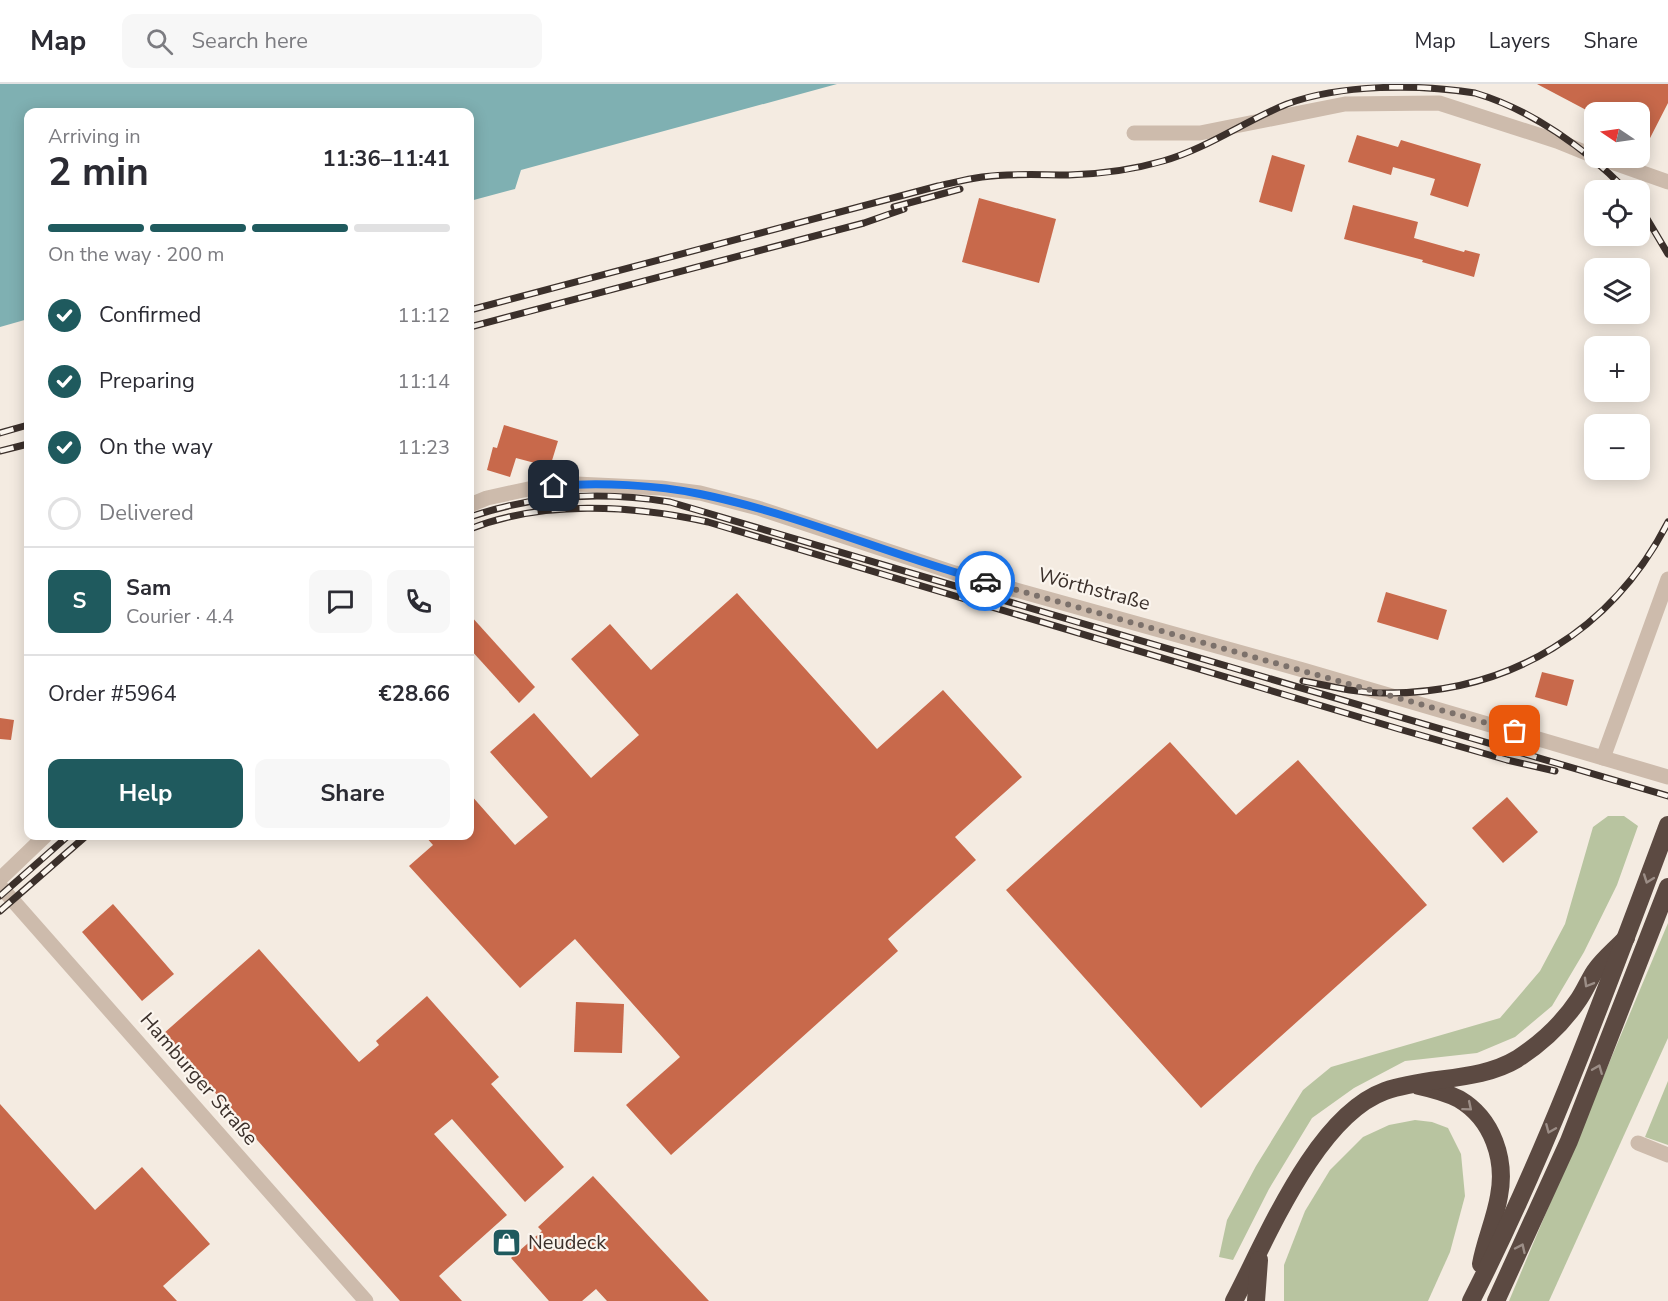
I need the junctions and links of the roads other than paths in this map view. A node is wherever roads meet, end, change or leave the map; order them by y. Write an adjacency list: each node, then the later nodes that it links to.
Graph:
1 (1134, 133): 2 (street)
2 (1584, 152)
3 (1628, 168): 4 (street)
4 (1668, 182)
5 (474, 503): 7 (street, Wörthstraße)
6 (1668, 579): 7 (street)
7 (1603, 759): 8 (street, Wörthstraße)
8 (1668, 777)
9 (1668, 825): 14 (highway, one-way to 14)
10 (41, 840): 11 (street)
11 (0, 879)
12 (0, 886): 21 (street, Hamburger Straße)
13 (1668, 887): 23 (highway, one-way to 13)
14 (1626, 938): 15 (highway, one-way to 15); 19 (highway, one-way to 19)
15 (1415, 1085): 18 (highway); 19 (highway, one-way to 19)
16 (1638, 1143): 17 (street)
17 (1668, 1155)
18 (1260, 1249): 20 (highway); 22 (highway)
19 (1474, 1294)
20 (1238, 1297)
21 (366, 1301)
22 (1256, 1301)
23 (1496, 1301)

